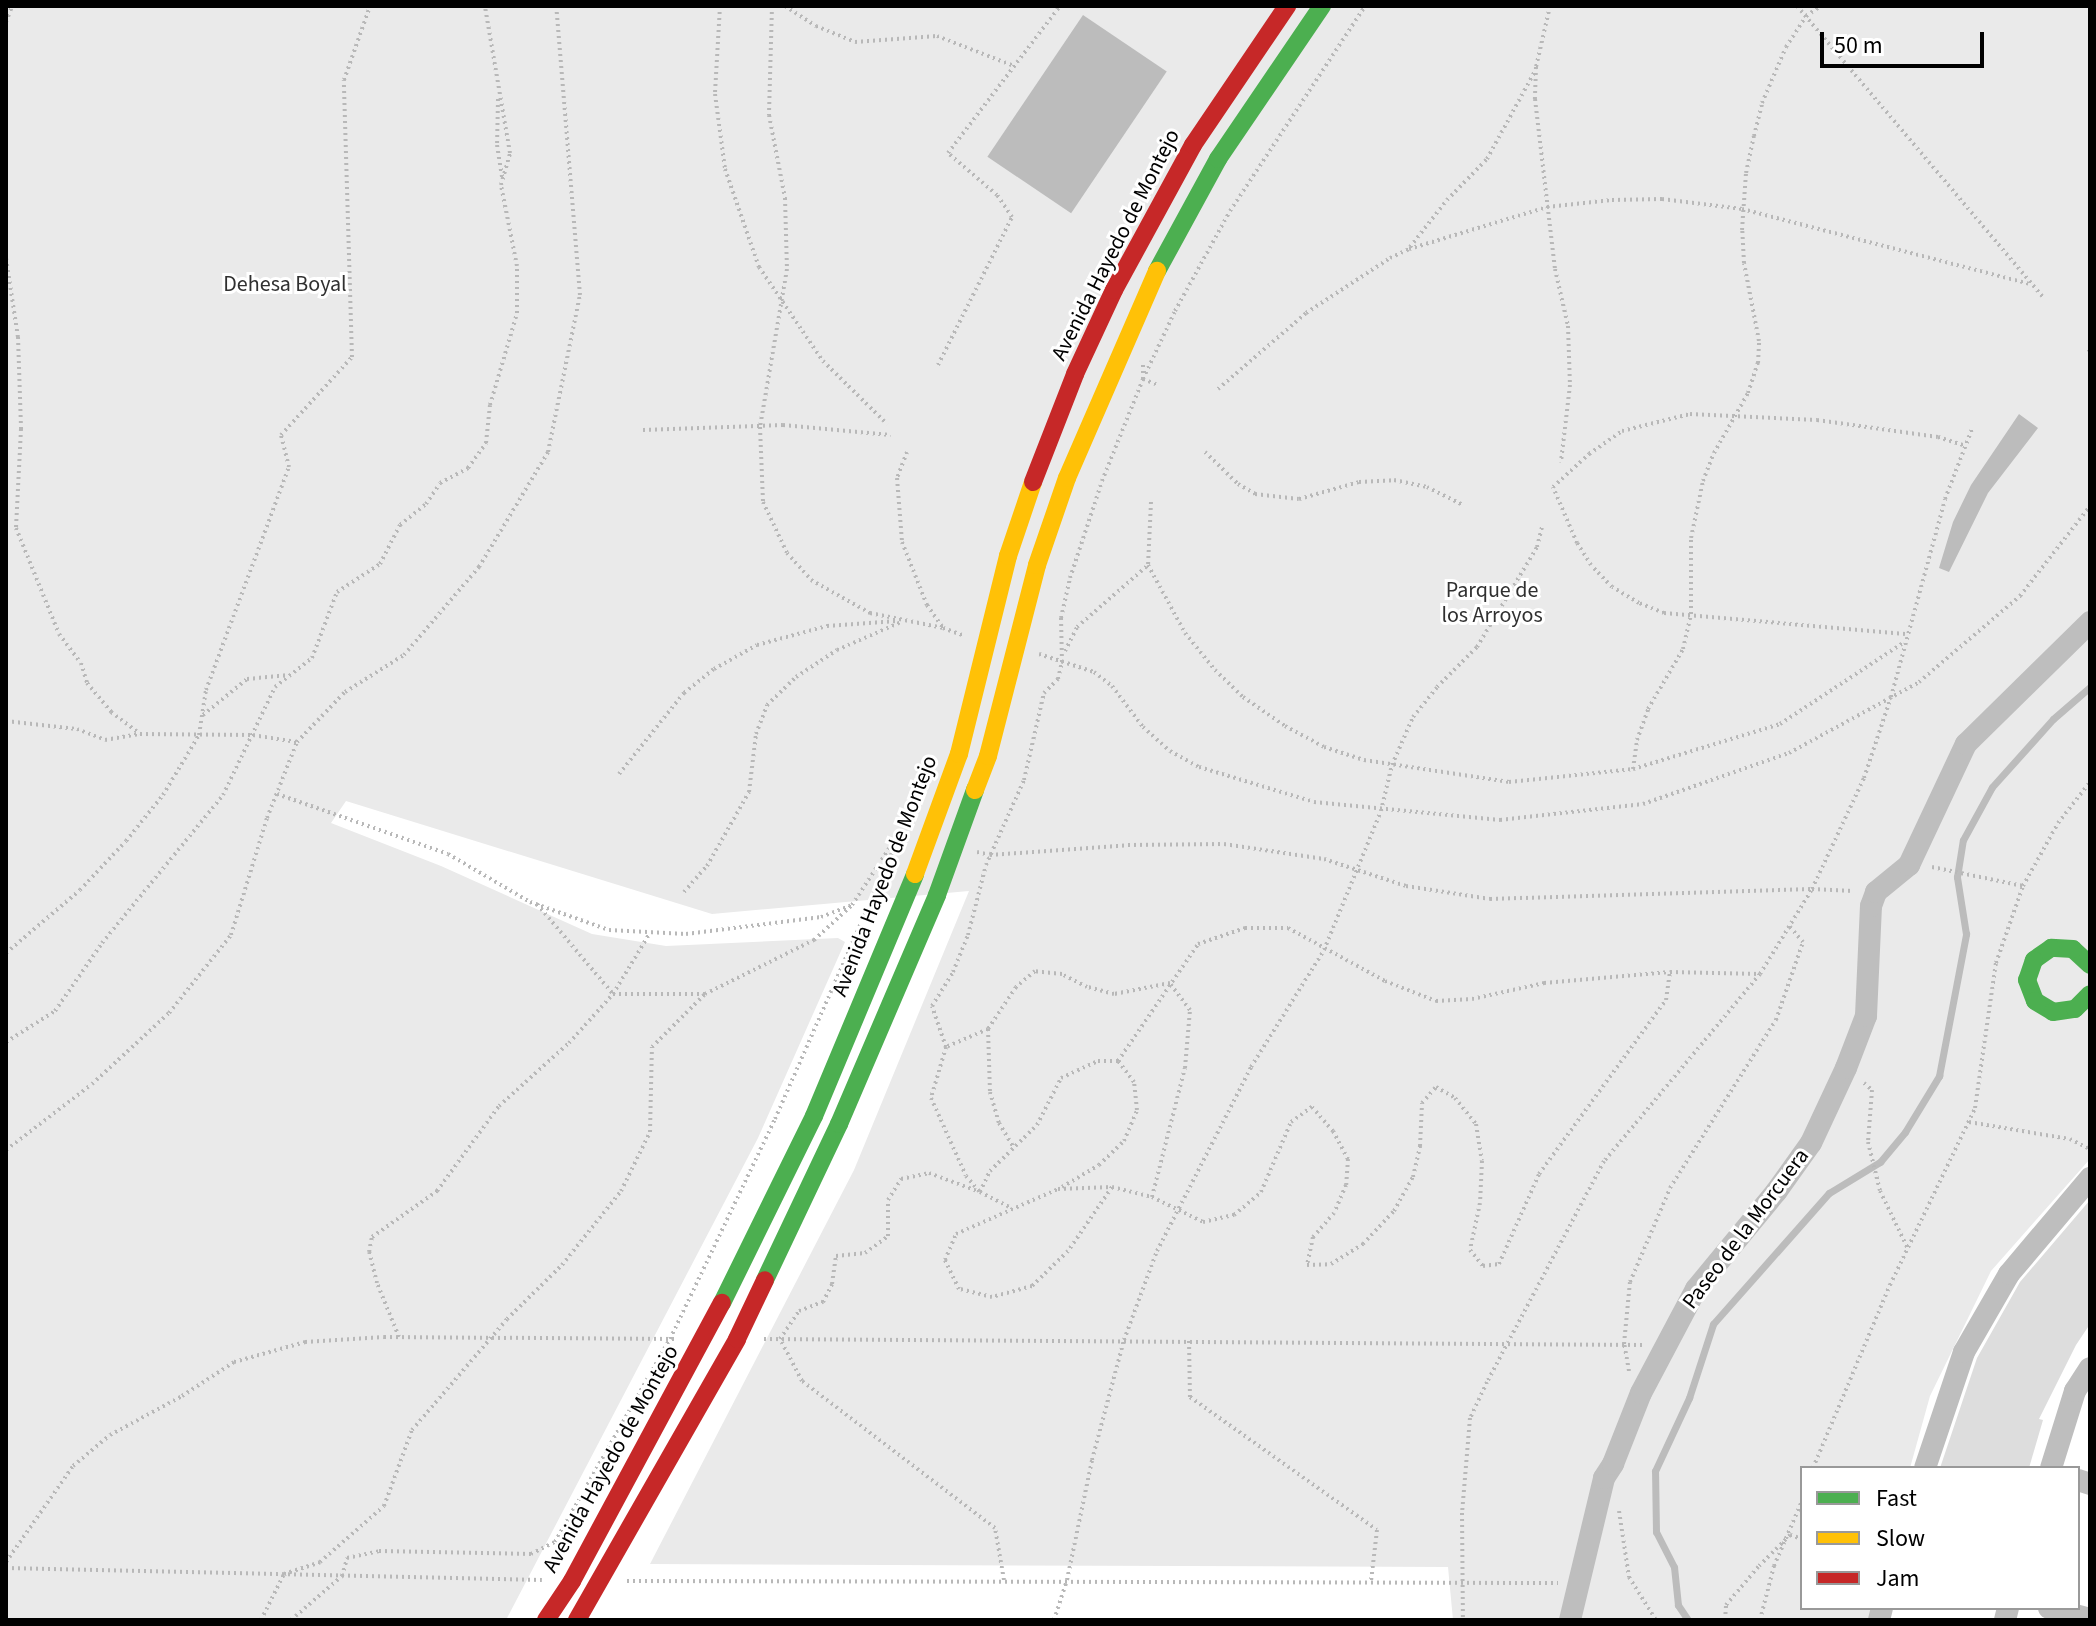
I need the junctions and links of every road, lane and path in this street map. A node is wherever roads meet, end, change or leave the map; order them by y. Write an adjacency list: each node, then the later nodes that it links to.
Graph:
1 (12, 6): 16 (path)
2 (370, 6): 56 (path)
3 (485, 6): 19 (path)
4 (556, 6): 61 (path)
5 (720, 6): 27 (path)
6 (772, 6): 27 (path)
7 (785, 6): 17 (path)
8 (1060, 6): 17 (path)
9 (1287, 6): 50 (street, Avenida Hayedo de Montejo)
10 (1322, 6): 52 (street)
11 (1365, 6): 53 (path)
12 (1550, 6): 18 (path)
13 (1797, 6): 15 (path)
14 (1821, 6): 15 (path)
15 (1806, 16): 22 (path); 25 (path)
16 (6, 22)
17 (1014, 66): 28 (path)
18 (1536, 67): 21 (path); 23 (path)
19 (499, 90): 20 (path); 20 (path)
20 (502, 180): 54 (path)
21 (1547, 207): 22 (path); 23 (path); 39 (path)
22 (1742, 209): 25 (path); 30 (path)
23 (1409, 249): 29 (path)
24 (6, 258): 58 (path)
25 (2030, 284): 26 (path)
26 (2043, 297)
27 (782, 304): 31 (path); 32 (path)
28 (938, 365)
29 (1218, 389)
30 (1734, 416): 36 (path); 45 (path); 45 (path)
31 (887, 424)
32 (760, 427): 34 (path); 35 (path); 46 (path)
33 (1972, 429): 36 (path)
34 (643, 430)
35 (891, 435)
36 (1966, 446): 49 (path)
37 (907, 452): 48 (path)
38 (1205, 452): 41 (path)
39 (1561, 462)
40 (1151, 502): 44 (path)
41 (1463, 505)
42 (2090, 506): 55 (path)
43 (1542, 527): 62 (path)
44 (1148, 565): 53 (path); 62 (path)
45 (1691, 614): 49 (path); 63 (path)
46 (903, 621): 48 (path); 64 (path); 73 (path)
47 (2090, 622): 74 (street)
48 (943, 628): 50 (path)
49 (1905, 634): 51 (path)
50 (987, 640): 108 (street, Avenida Hayedo de Montejo)
51 (1903, 643): 55 (path); 63 (path)
52 (1015, 648): 53 (path); 109 (street)
53 (1062, 662): 67 (path); 68 (path)
54 (291, 675): 56 (path); 60 (path)
55 (1891, 697): 67 (path); 72 (path)
56 (202, 715): 59 (path)
57 (6, 721): 58 (path)
58 (140, 734): 59 (path)
59 (199, 735): 60 (path); 80 (path)
60 (253, 735): 61 (path); 89 (path)
61 (297, 742): 66 (path)
62 (1392, 765): 63 (path); 67 (path)
63 (1633, 769)
64 (619, 774)
65 (2090, 782): 71 (path)
66 (276, 793): 75 (path); 96 (path)
67 (1381, 811): 70 (path)
68 (990, 855): 70 (path); 90 (path)
69 (1940, 867): 71 (path)
70 (1359, 870): 72 (path); 79 (path)
71 (2023, 886): 93 (path)
72 (1812, 889): 74 (path); 77 (path)
73 (684, 892)
74 (1876, 892): 92 (street, Paseo de la Morcuera)
75 (536, 904): 78 (path); 85 (path)
76 (852, 905): 78 (path); 86 (path); 107 (path)
77 (1789, 926): 83 (path); 114 (path)
78 (651, 932): 85 (path)
79 (1324, 950): 82 (path); 84 (path); 103 (path)
80 (6, 953)
81 (2090, 965): 87 (street)
82 (1670, 972): 83 (path); 103 (path)
83 (1760, 974): 113 (path)
84 (1170, 983): 88 (path); 91 (path); 101 (path)
85 (613, 994): 86 (path); 105 (path)
86 (705, 994): 106 (path)
87 (2090, 994)
88 (988, 1029): 90 (path); 94 (path)
89 (6, 1042)
90 (946, 1047): 100 (path)
91 (1118, 1061): 94 (path); 99 (path)
92 (1846, 1068): 104 (path); 115 (street, Paseo de la Morcuera)
93 (1969, 1122): 95 (path); 104 (path)
94 (1014, 1148): 100 (path)
95 (2090, 1149)
96 (6, 1150)
97 (2090, 1178): 119 (street)
98 (1112, 1187): 99 (path); 101 (path); 102 (path)
99 (1058, 1189): 102 (path)
100 (980, 1192): 102 (path); 110 (path)
101 (1152, 1197): 103 (path)
102 (1011, 1208)
103 (1178, 1210): 111 (path)
104 (1908, 1249): 118 (path)
105 (399, 1337): 106 (path); 125 (path)
106 (491, 1337): 107 (path); 126 (path)
107 (670, 1339): 108 (path); 127 (path)
108 (704, 1339): 130 (street, Avenida Hayedo de Montejo)
109 (737, 1339): 110 (path); 131 (street)
110 (780, 1339): 111 (path); 128 (path)
111 (1124, 1340): 112 (path); 129 (path)
112 (1189, 1341): 113 (path); 132 (path)
113 (1508, 1341): 114 (path); 133 (path)
114 (1624, 1344): 115 (path); 117 (path)
115 (1666, 1345): 117 (street, Paseo de la Morcuera)
116 (2090, 1368): 120 (street)
117 (1635, 1409): 134 (street, Paseo de la Morcuera)
118 (1814, 1466)
119 (1926, 1466)
120 (2052, 1466)
121 (1619, 1505): 144 (path)
122 (1800, 1507): 123 (path)
123 (1790, 1535): 124 (path); 145 (path); 146 (path)
124 (1800, 1538)
125 (6, 1565): 126 (path)
126 (284, 1574): 127 (path); 138 (path)
127 (342, 1576): 130 (path); 139 (path)
128 (1004, 1580): 129 (path); 131 (path)
129 (1067, 1580): 132 (path); 141 (path)
130 (572, 1581): 136 (street, Avenida Hayedo de Montejo)
131 (602, 1581): 140 (street)
132 (1371, 1581): 133 (path)
133 (1462, 1581): 134 (path); 142 (path)
134 (1577, 1583): 143 (street, Paseo de la Morcuera)
135 (2056, 1610): 137 (street)
136 (552, 1619)
137 (2090, 1619)
138 (261, 1620)
139 (291, 1620)
140 (577, 1620)
141 (1054, 1620)
142 (1463, 1620)
143 (1570, 1620)
144 (1656, 1620)
145 (1725, 1620)
146 (1760, 1620)

